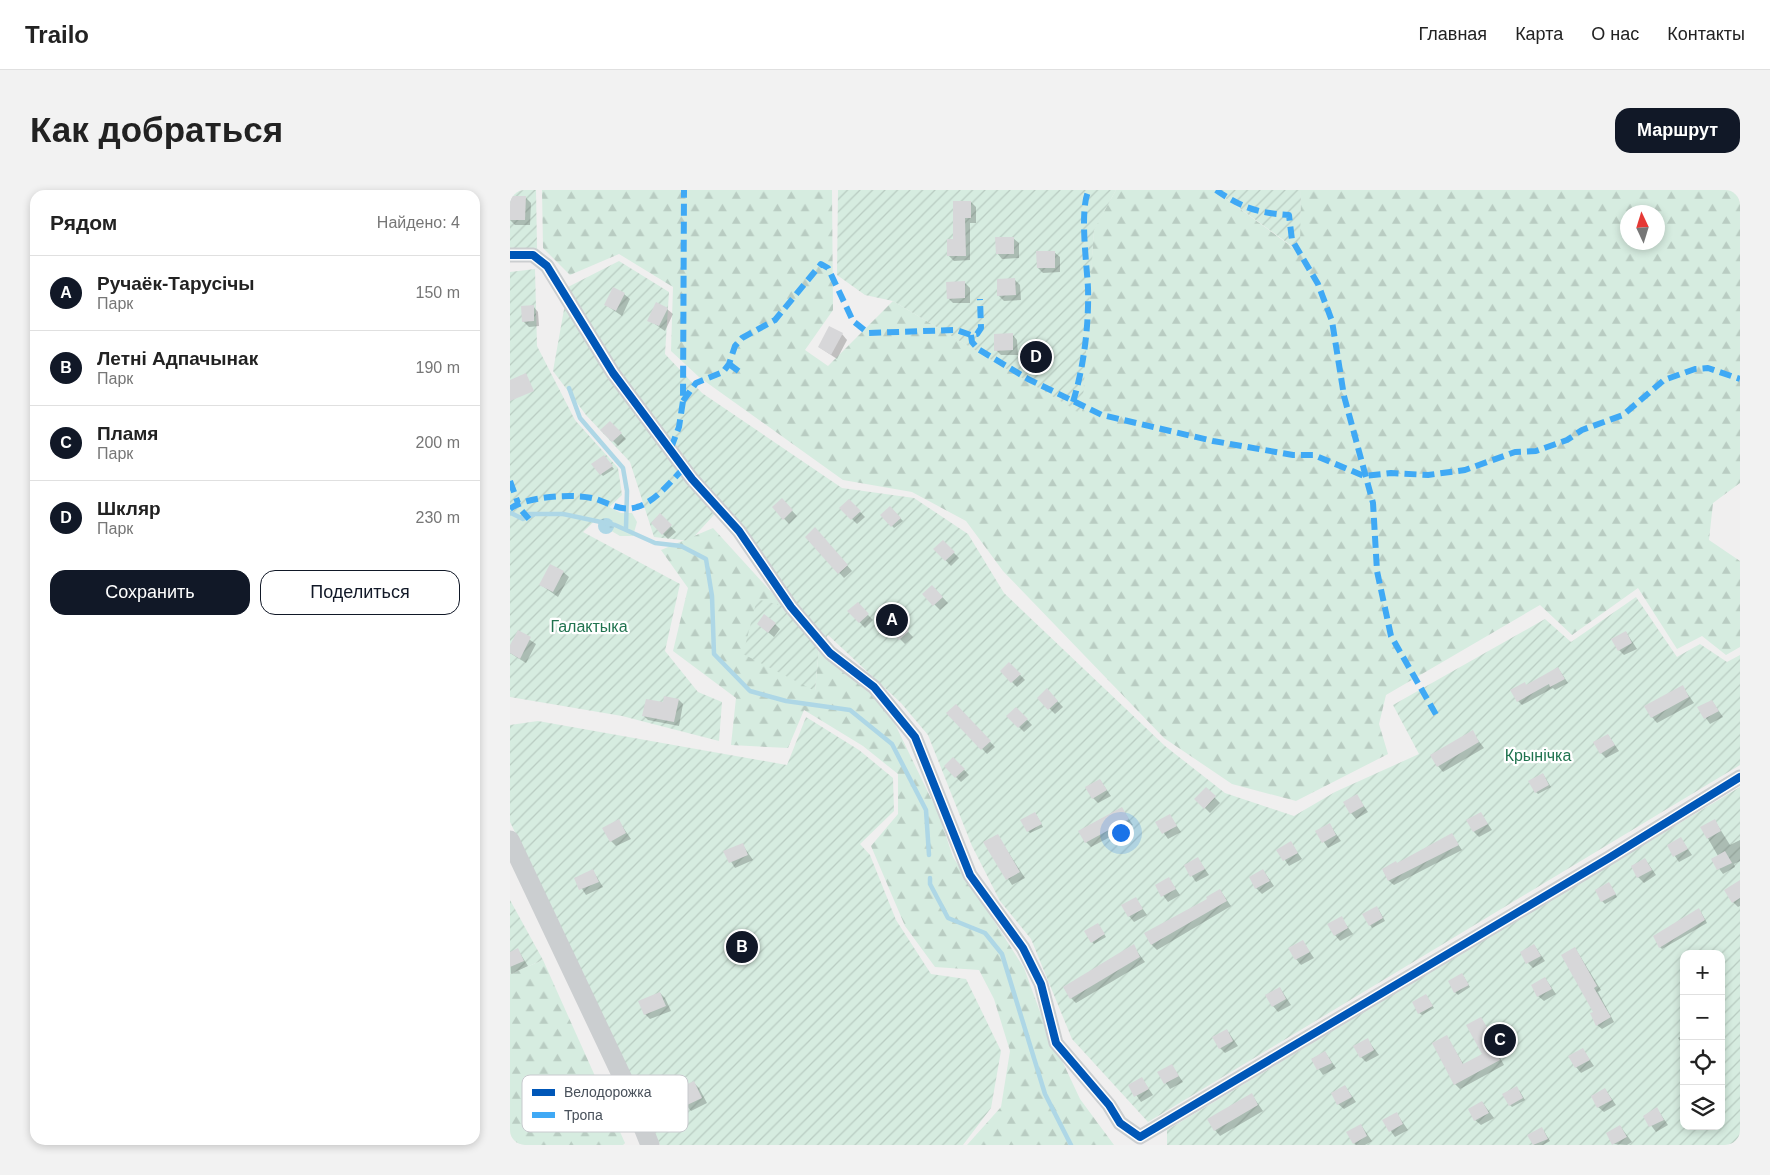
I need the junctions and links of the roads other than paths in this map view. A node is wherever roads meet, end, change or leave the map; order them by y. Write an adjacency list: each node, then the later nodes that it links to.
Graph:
1 (510, 255): 2 (street)
2 (1740, 777)
3 (510, 840): 4 (street)
4 (621, 1075)
5 (645, 1132): 6 (street)
6 (650, 1145)

